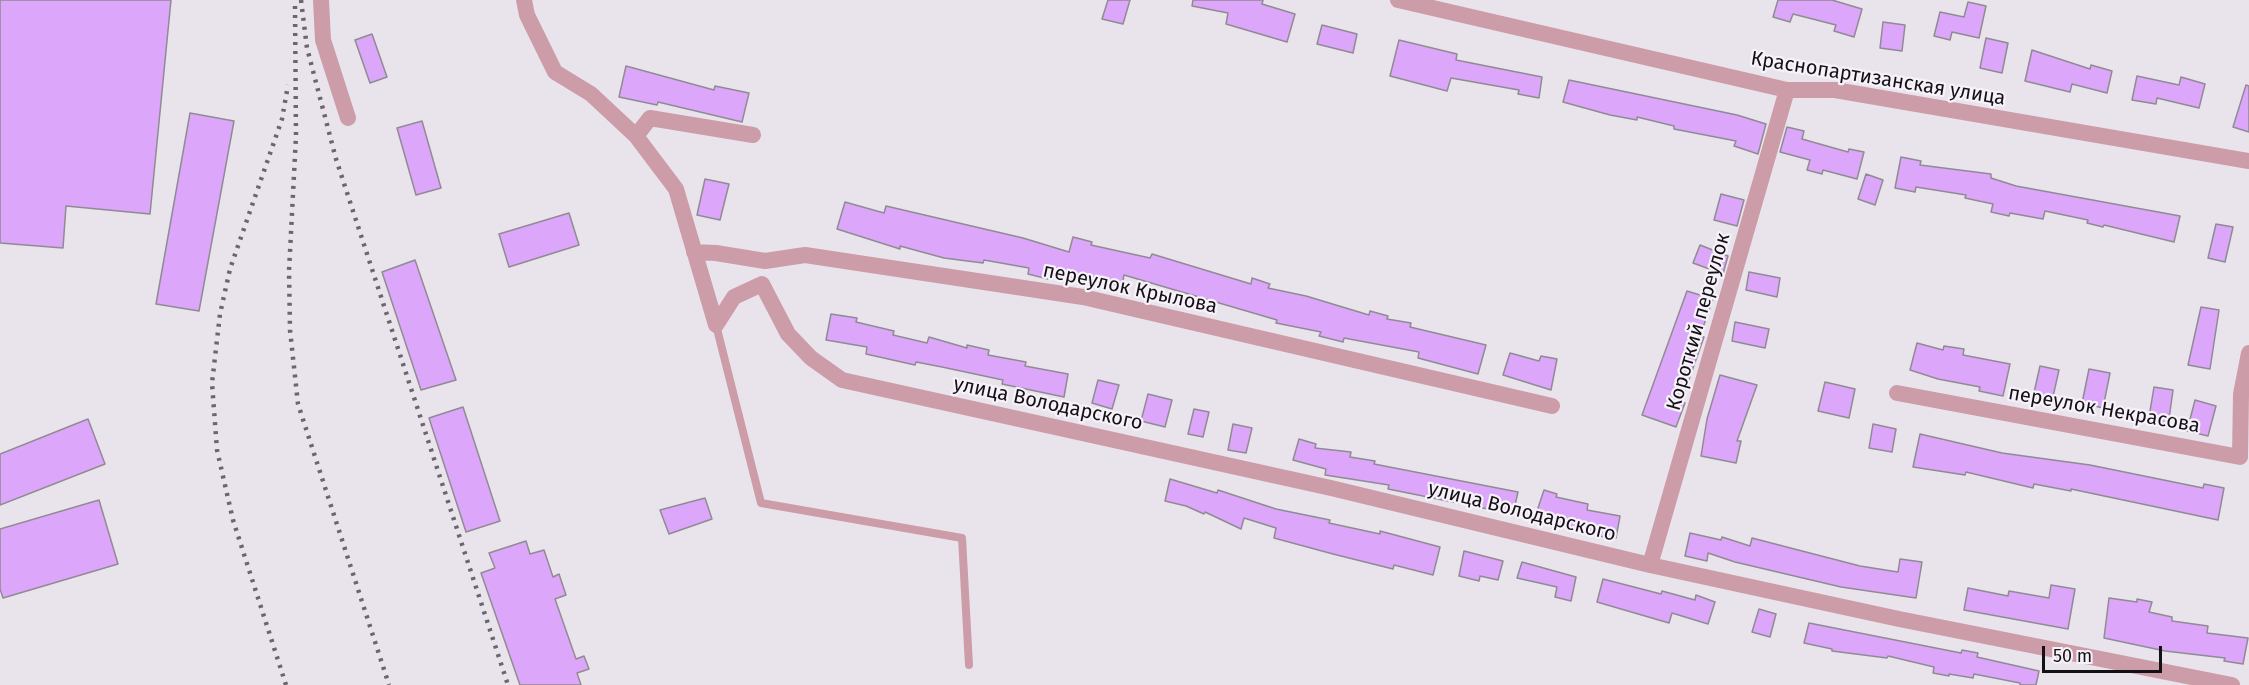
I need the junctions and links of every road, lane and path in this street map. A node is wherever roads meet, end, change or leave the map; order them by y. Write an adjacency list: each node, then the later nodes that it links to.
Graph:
1 (321, 0): 5 (street)
2 (525, 0): 7 (street)
3 (1398, 0): 4 (street, Краснопартизанская улица)
4 (1787, 90): 8 (street, Краснопартизанская улица); 17 (street, Короткий переулок)
5 (348, 117)
6 (753, 135): 7 (street)
7 (636, 136): 9 (street)
8 (2249, 161)
9 (694, 252): 10 (street, переулок Крылова); 12 (street)
10 (765, 261): 11 (street); 16 (street, переулок Крылова)
11 (762, 284): 12 (street); 17 (street, улица Володарского)
12 (716, 325): 18 (lane)
13 (2249, 353): 15 (street, переулок Некрасова)
14 (1897, 393): 15 (street, переулок Некрасова)
15 (2245, 394)
16 (1552, 406)
17 (1650, 565): 19 (street, улица Володарского)
18 (969, 665)
19 (2232, 685)

